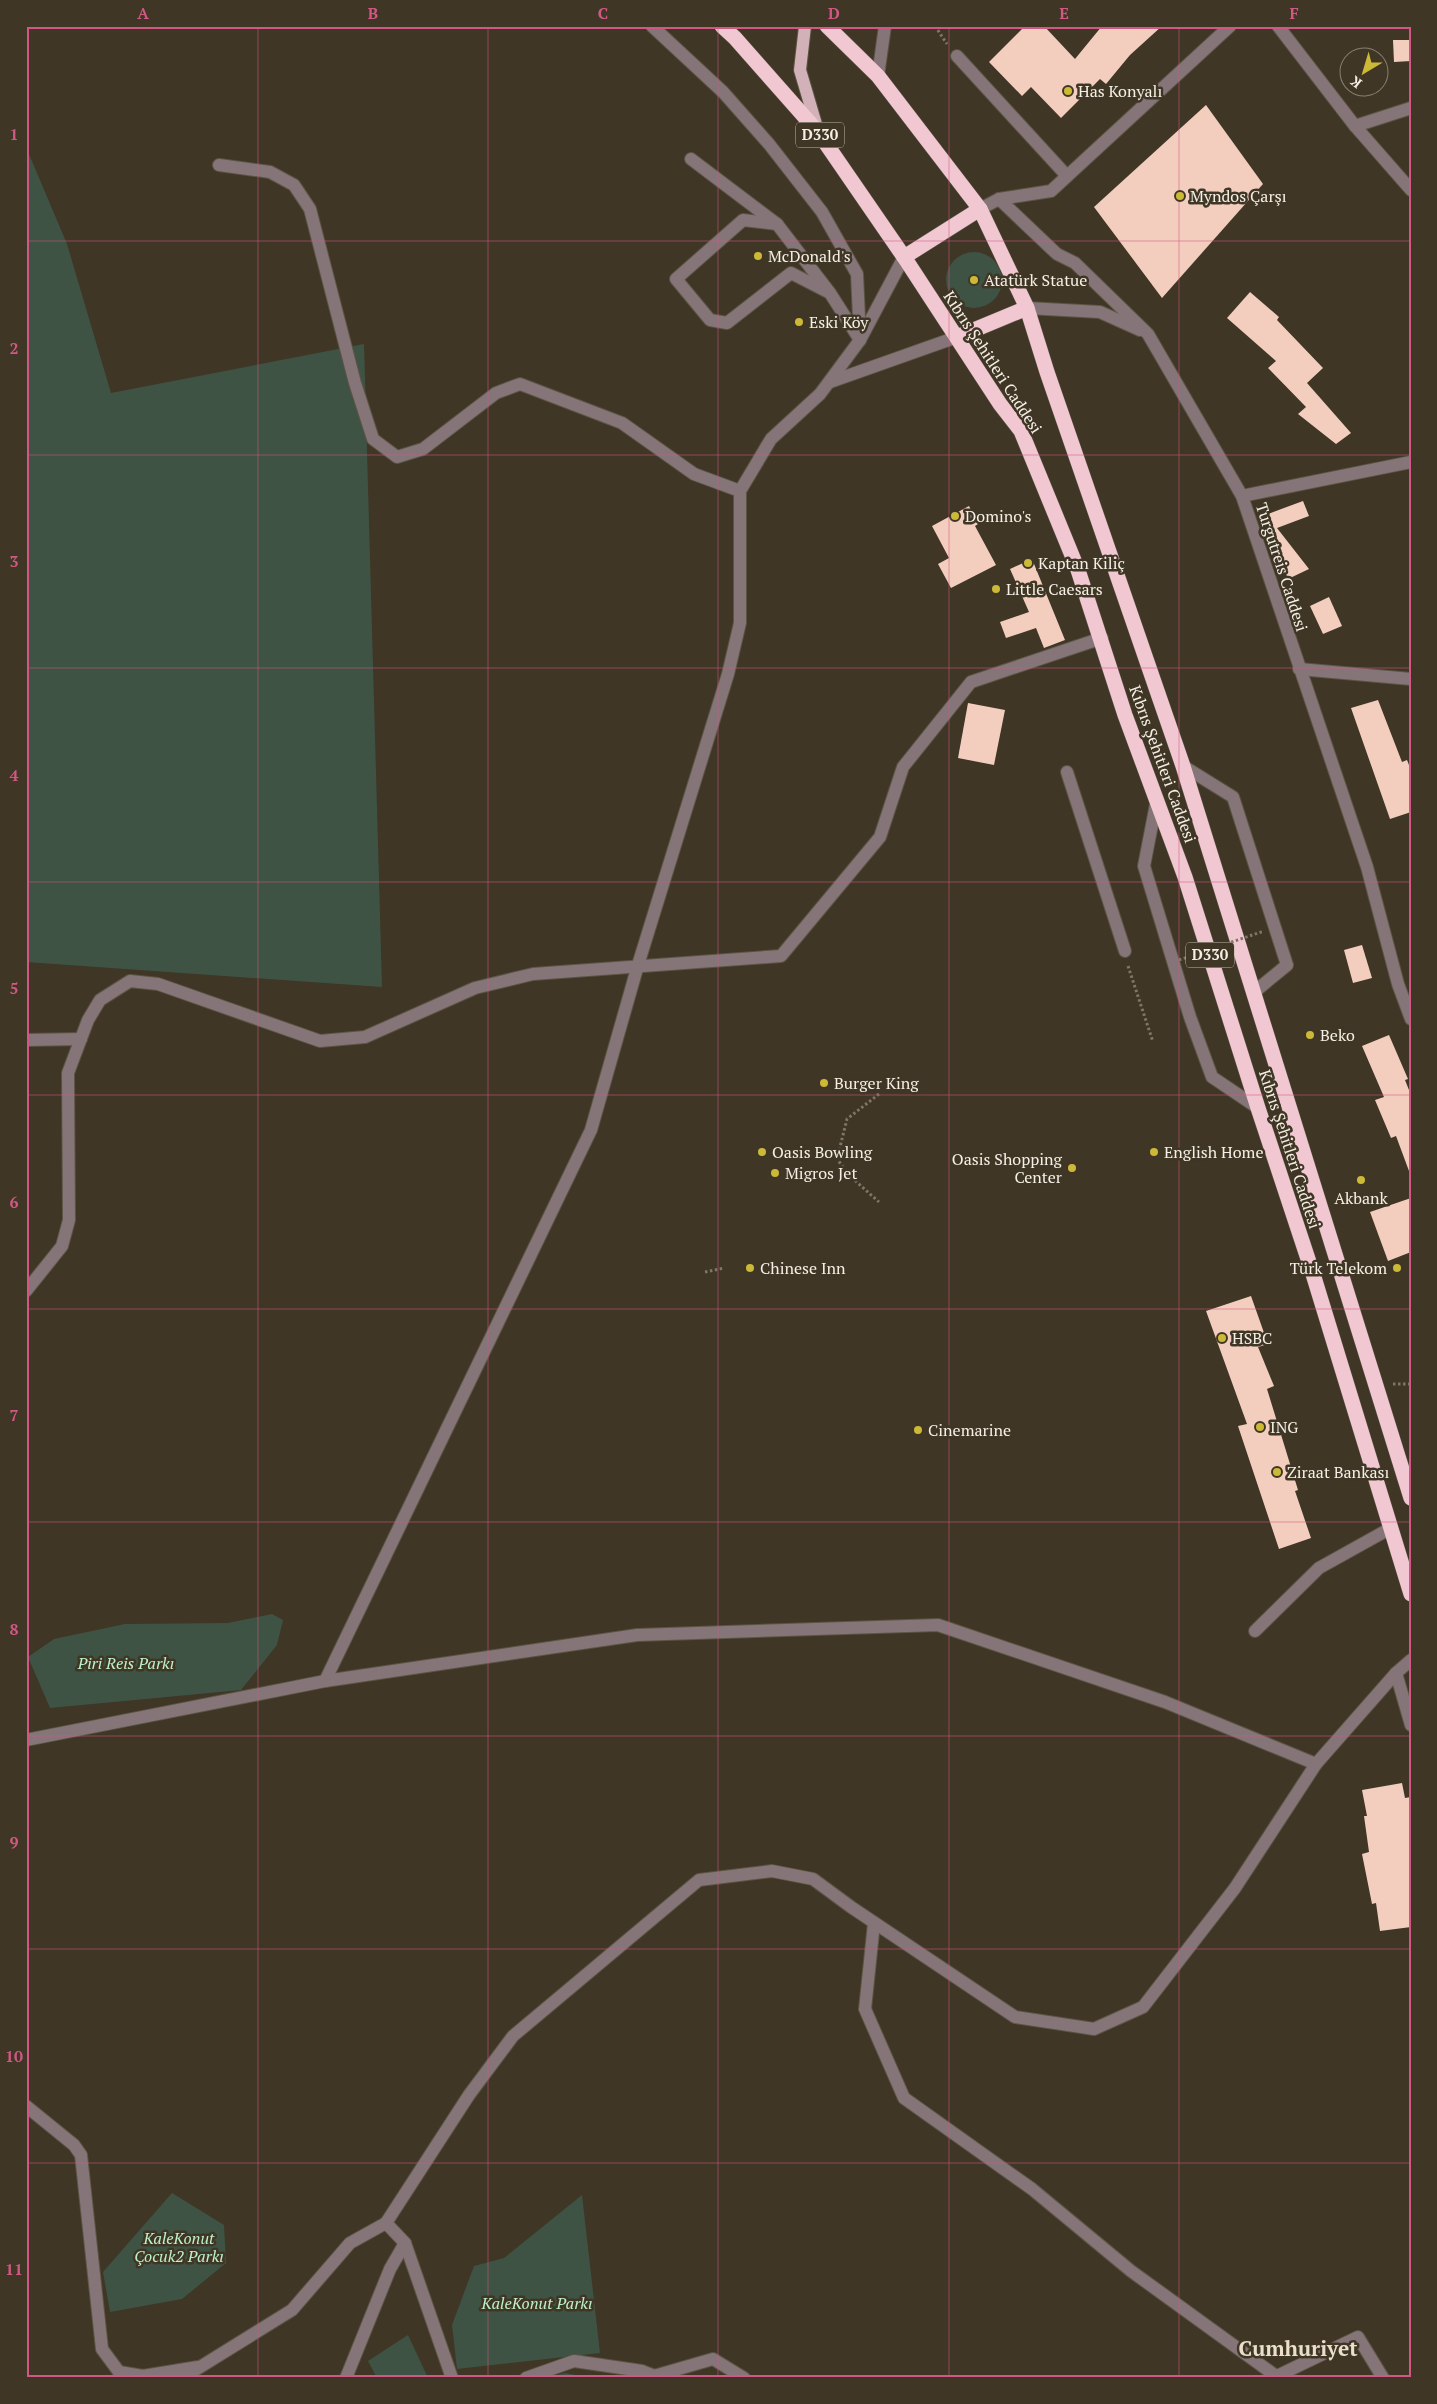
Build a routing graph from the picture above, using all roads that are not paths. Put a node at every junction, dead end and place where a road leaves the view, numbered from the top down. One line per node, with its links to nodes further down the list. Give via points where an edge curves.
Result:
1 (652, 26): 25 (street, via 722,92 769,144 822,212 857,274)
2 (722, 26): 12 (highway, Kıbrıs Şehitleri Caddesi / D330)
3 (805, 26): 12 (main road, via 800,70)
4 (827, 26): 9 (highway, Kıbrıs Şehitleri Caddesi / D330)
5 (885, 26): 9 (street)
6 (1230, 26): 15 (street)
7 (1278, 26): 11 (street)
8 (957, 56): 15 (street)
9 (878, 76): 18 (highway, Kıbrıs Şehitleri Caddesi / D330)
10 (1411, 108): 11 (street)
11 (1354, 126): 16 (street)
12 (818, 132): 20 (highway, Kıbrıs Şehitleri Caddesi / D330)
13 (690, 159): 19 (street)
14 (219, 165): 28 (street, via 270,172 294,185 310,209 355,384 374,440 397,457 423,449 496,393 520,384 622,423 694,474)
15 (1067, 176): 17 (street, via 1051,191)
16 (1411, 190)
17 (999, 199): 18 (street); 23 (street, Turgutreis Caddesi, via 1057,254 1076,263)
18 (980, 209): 20 (highway); 22 (highway, Kıbrıs Şehitleri Caddesi / D330)
19 (776, 224): 21 (street); 21 (street, via 743,220 676,279 710,320 727,323 791,273)
20 (904, 256): 24 (highway, Kıbrıs Şehitleri Caddesi / D330); 25 (street)
21 (830, 293): 25 (street)
22 (1027, 308): 23 (street, via 1100,312); 24 (highway); 33 (highway, Kıbrıs Şehitleri Caddesi / D330)
23 (1148, 334): 29 (street, Turgutreis Caddesi)
24 (957, 337): 26 (street); 30 (highway, Kıbrıs Şehitleri Caddesi / D330, via 1021,431)
25 (860, 340): 26 (street)
26 (830, 382): 28 (street, via 771,439)
27 (1411, 462): 29 (street)
28 (740, 491): 37 (street, via 740,623 728,674)
29 (1242, 496): 31 (street, Turgutreis Caddesi)
30 (1102, 638): 35 (highway, Kıbrıs Şehitleri Caddesi / D330, via 1125,715); 37 (street, via 971,682 903,767 880,837 781,956)
31 (1299, 669): 32 (street); 38 (street, Turgutreis Caddesi)
32 (1411, 679)
33 (1183, 766): 39 (highway, Kıbrıs Şehitleri Caddesi / D330); 39 (street, via 1233,797 1287,965)
34 (1067, 772): 36 (street)
35 (1156, 799): 43 (highway, Kıbrıs Şehitleri Caddesi / D330, via 1185,877); 43 (street, via 1144,866 1190,1017 1212,1076)
36 (1126, 956)
37 (638, 965): 41 (street, via 533,974 475,988 364,1037 320,1041 158,984 130,980 100,1000); 51 (street, via 591,1130)
38 (1406, 992): 40 (street, Turgutreis Caddesi)
39 (1253, 993): 45 (highway, Kıbrıs Şehitleri Caddesi / D330)
40 (1411, 1019)
41 (81, 1039): 42 (street); 44 (street, via 68,1073 69,1220 62,1246)
42 (26, 1040)
43 (1258, 1108): 46 (highway, Kıbrıs Şehitleri Caddesi / D330)
44 (26, 1291)
45 (1411, 1498)
46 (1391, 1528): 47 (highway, Kıbrıs Şehitleri Caddesi / D330); 48 (street, via 1319,1568)
47 (1411, 1594)
48 (1255, 1630)
49 (1411, 1660): 50 (street)
50 (1396, 1673): 52 (street); 54 (street)
51 (325, 1681): 53 (street); 54 (street, via 637,1634 938,1625 1165,1702)
52 (1411, 1726)
53 (26, 1740)
54 (1316, 1764): 55 (street, via 1235,1888 1143,2007 1094,2029 1015,2017)
55 (874, 1923): 57 (street, via 813,1879 772,1871 699,1880 513,2036 469,2095); 61 (street, via 865,2009 904,2098 1032,2188 1131,2271)
56 (26, 2106): 59 (street, via 74,2145 81,2156 102,2349 119,2372 143,2376)
57 (386, 2223): 58 (street); 59 (street, via 350,2243 292,2310)
58 (405, 2243): 63 (street, via 390,2269); 64 (street)
59 (198, 2367): 62 (street)
60 (657, 2377): 65 (street, via 642,2371 574,2361); 66 (street, via 713,2359)
61 (1274, 2377): 67 (street, via 1358,2337)
62 (183, 2378)
63 (346, 2378)
64 (452, 2378)
65 (526, 2378)
66 (744, 2378)
67 (1383, 2378)

